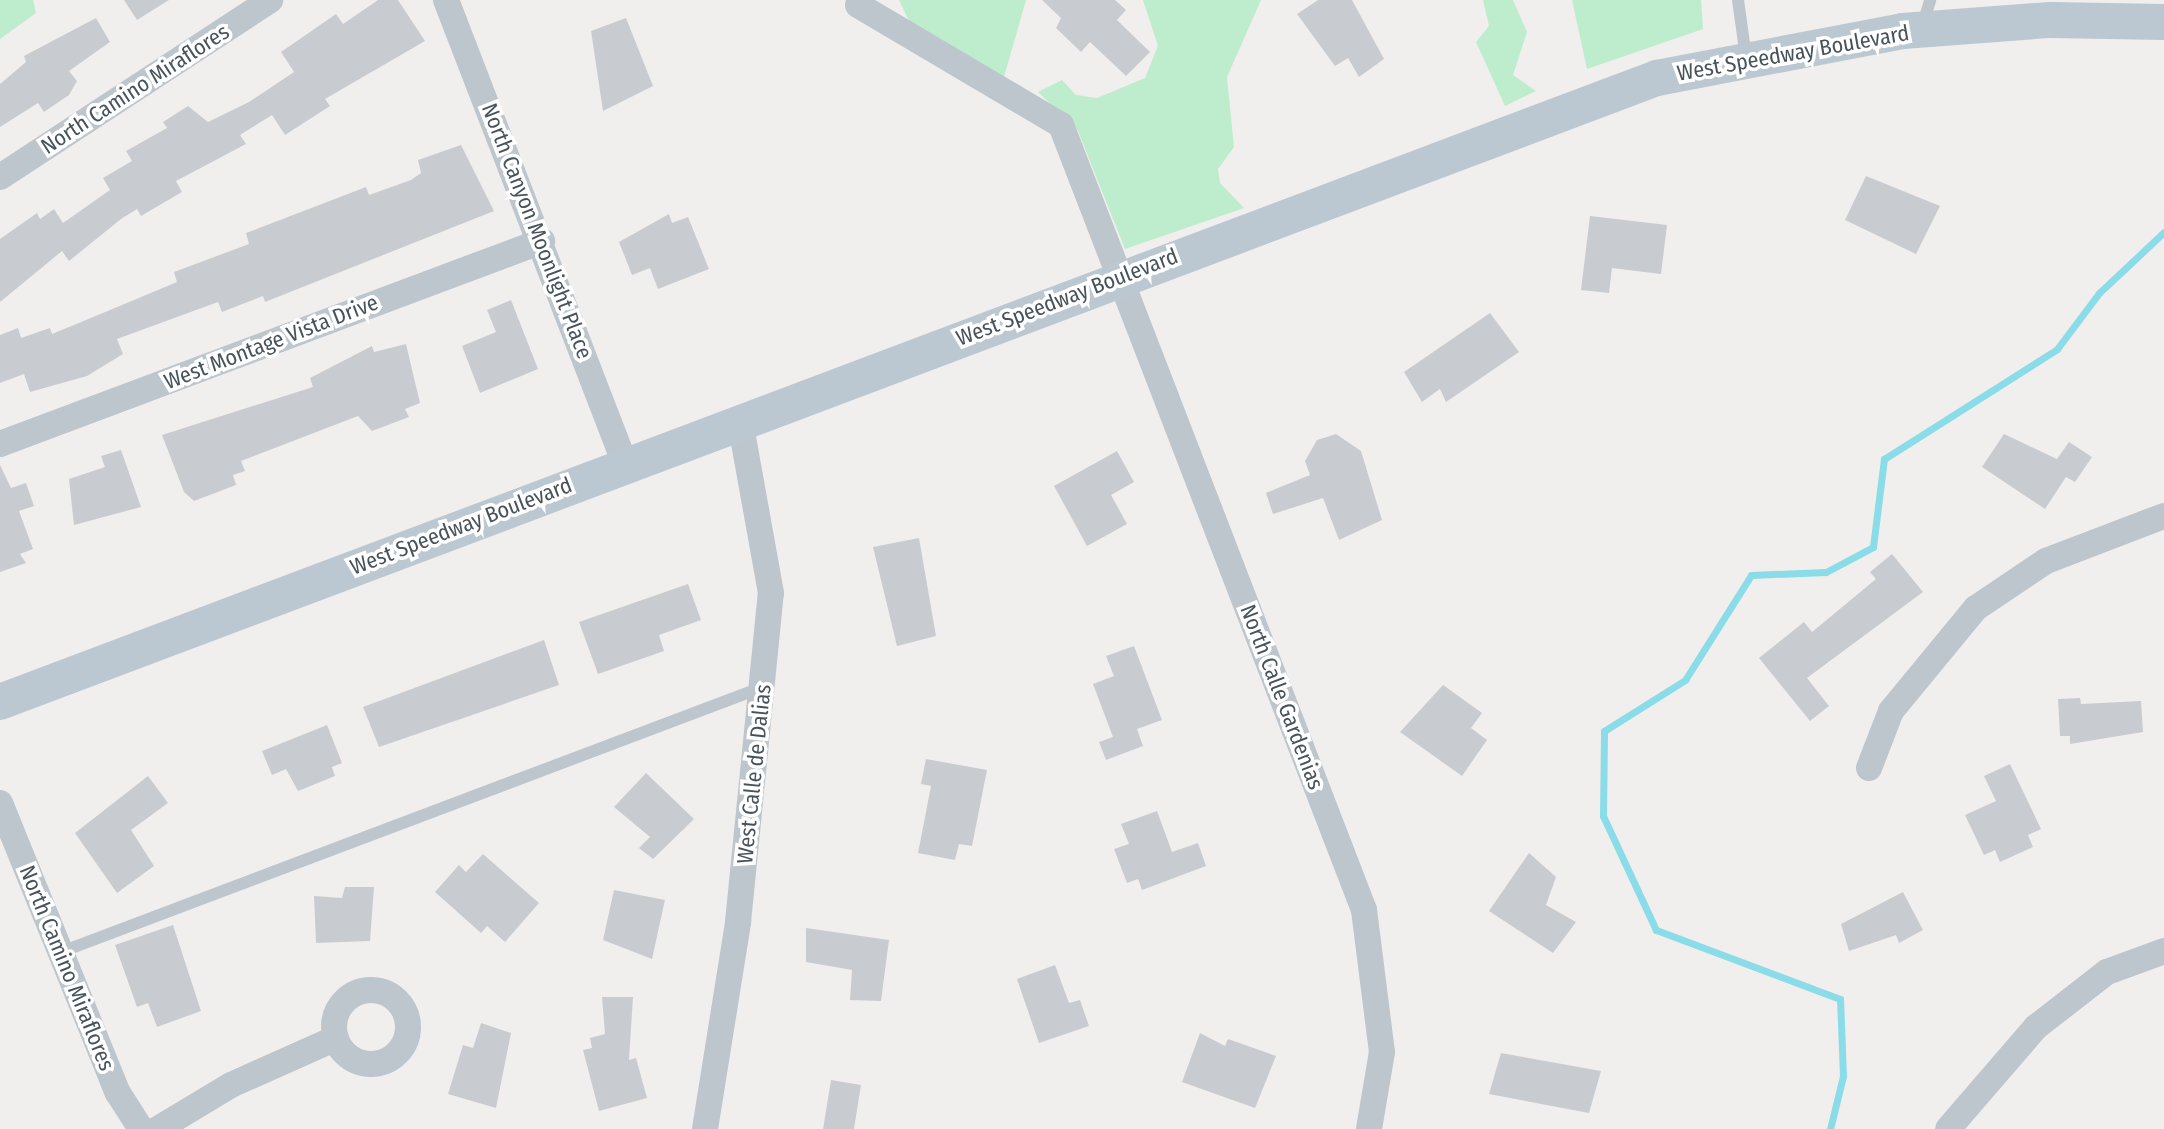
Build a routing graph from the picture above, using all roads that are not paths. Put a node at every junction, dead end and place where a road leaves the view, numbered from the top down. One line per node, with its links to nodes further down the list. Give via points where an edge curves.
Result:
1 (270, 0): 8 (street, North Camino Miraflores)
2 (446, 0): 9 (street, North Canyon Moonlight Place)
3 (1738, 0): 7 (lane)
4 (858, 5): 10 (street, North Calle Gardenias, via 1061,125)
5 (1925, 15): 6 (main road, West Speedway Boulevard); 7 (main road, West Speedway Boulevard)
6 (2164, 22)
7 (1746, 58): 10 (main road, West Speedway Boulevard, via 1657,78)
8 (0, 177)
9 (542, 241): 12 (street, West Montage Vista Drive); 13 (street, North Canyon Moonlight Place)
10 (1120, 277): 11 (main road, West Speedway Boulevard); 25 (street, North Calle Gardenias, via 1364,910 1382,1052)
11 (740, 420): 13 (main road, West Speedway Boulevard); 15 (street, West Calle de Dalias, via 771,593)
12 (0, 444)
13 (625, 463): 16 (main road, West Speedway Boulevard)
14 (2164, 516): 17 (street, via 2046,561 1976,608 1891,711)
15 (763, 687): 20 (lane); 24 (street, West Calle de Dalias, via 738,922)
16 (0, 702)
17 (1869, 768)
18 (0, 803): 20 (street, North Camino Miraflores)
19 (2164, 951): 26 (street, via 2107,972 2036,1027)
20 (61, 952): 22 (street, North Camino Miraflores, via 118,1093)
21 (336, 1038): 23 (street, via 231,1085)
22 (141, 1129)
23 (158, 1129)
24 (705, 1129)
25 (1369, 1129)
26 (1948, 1129)

